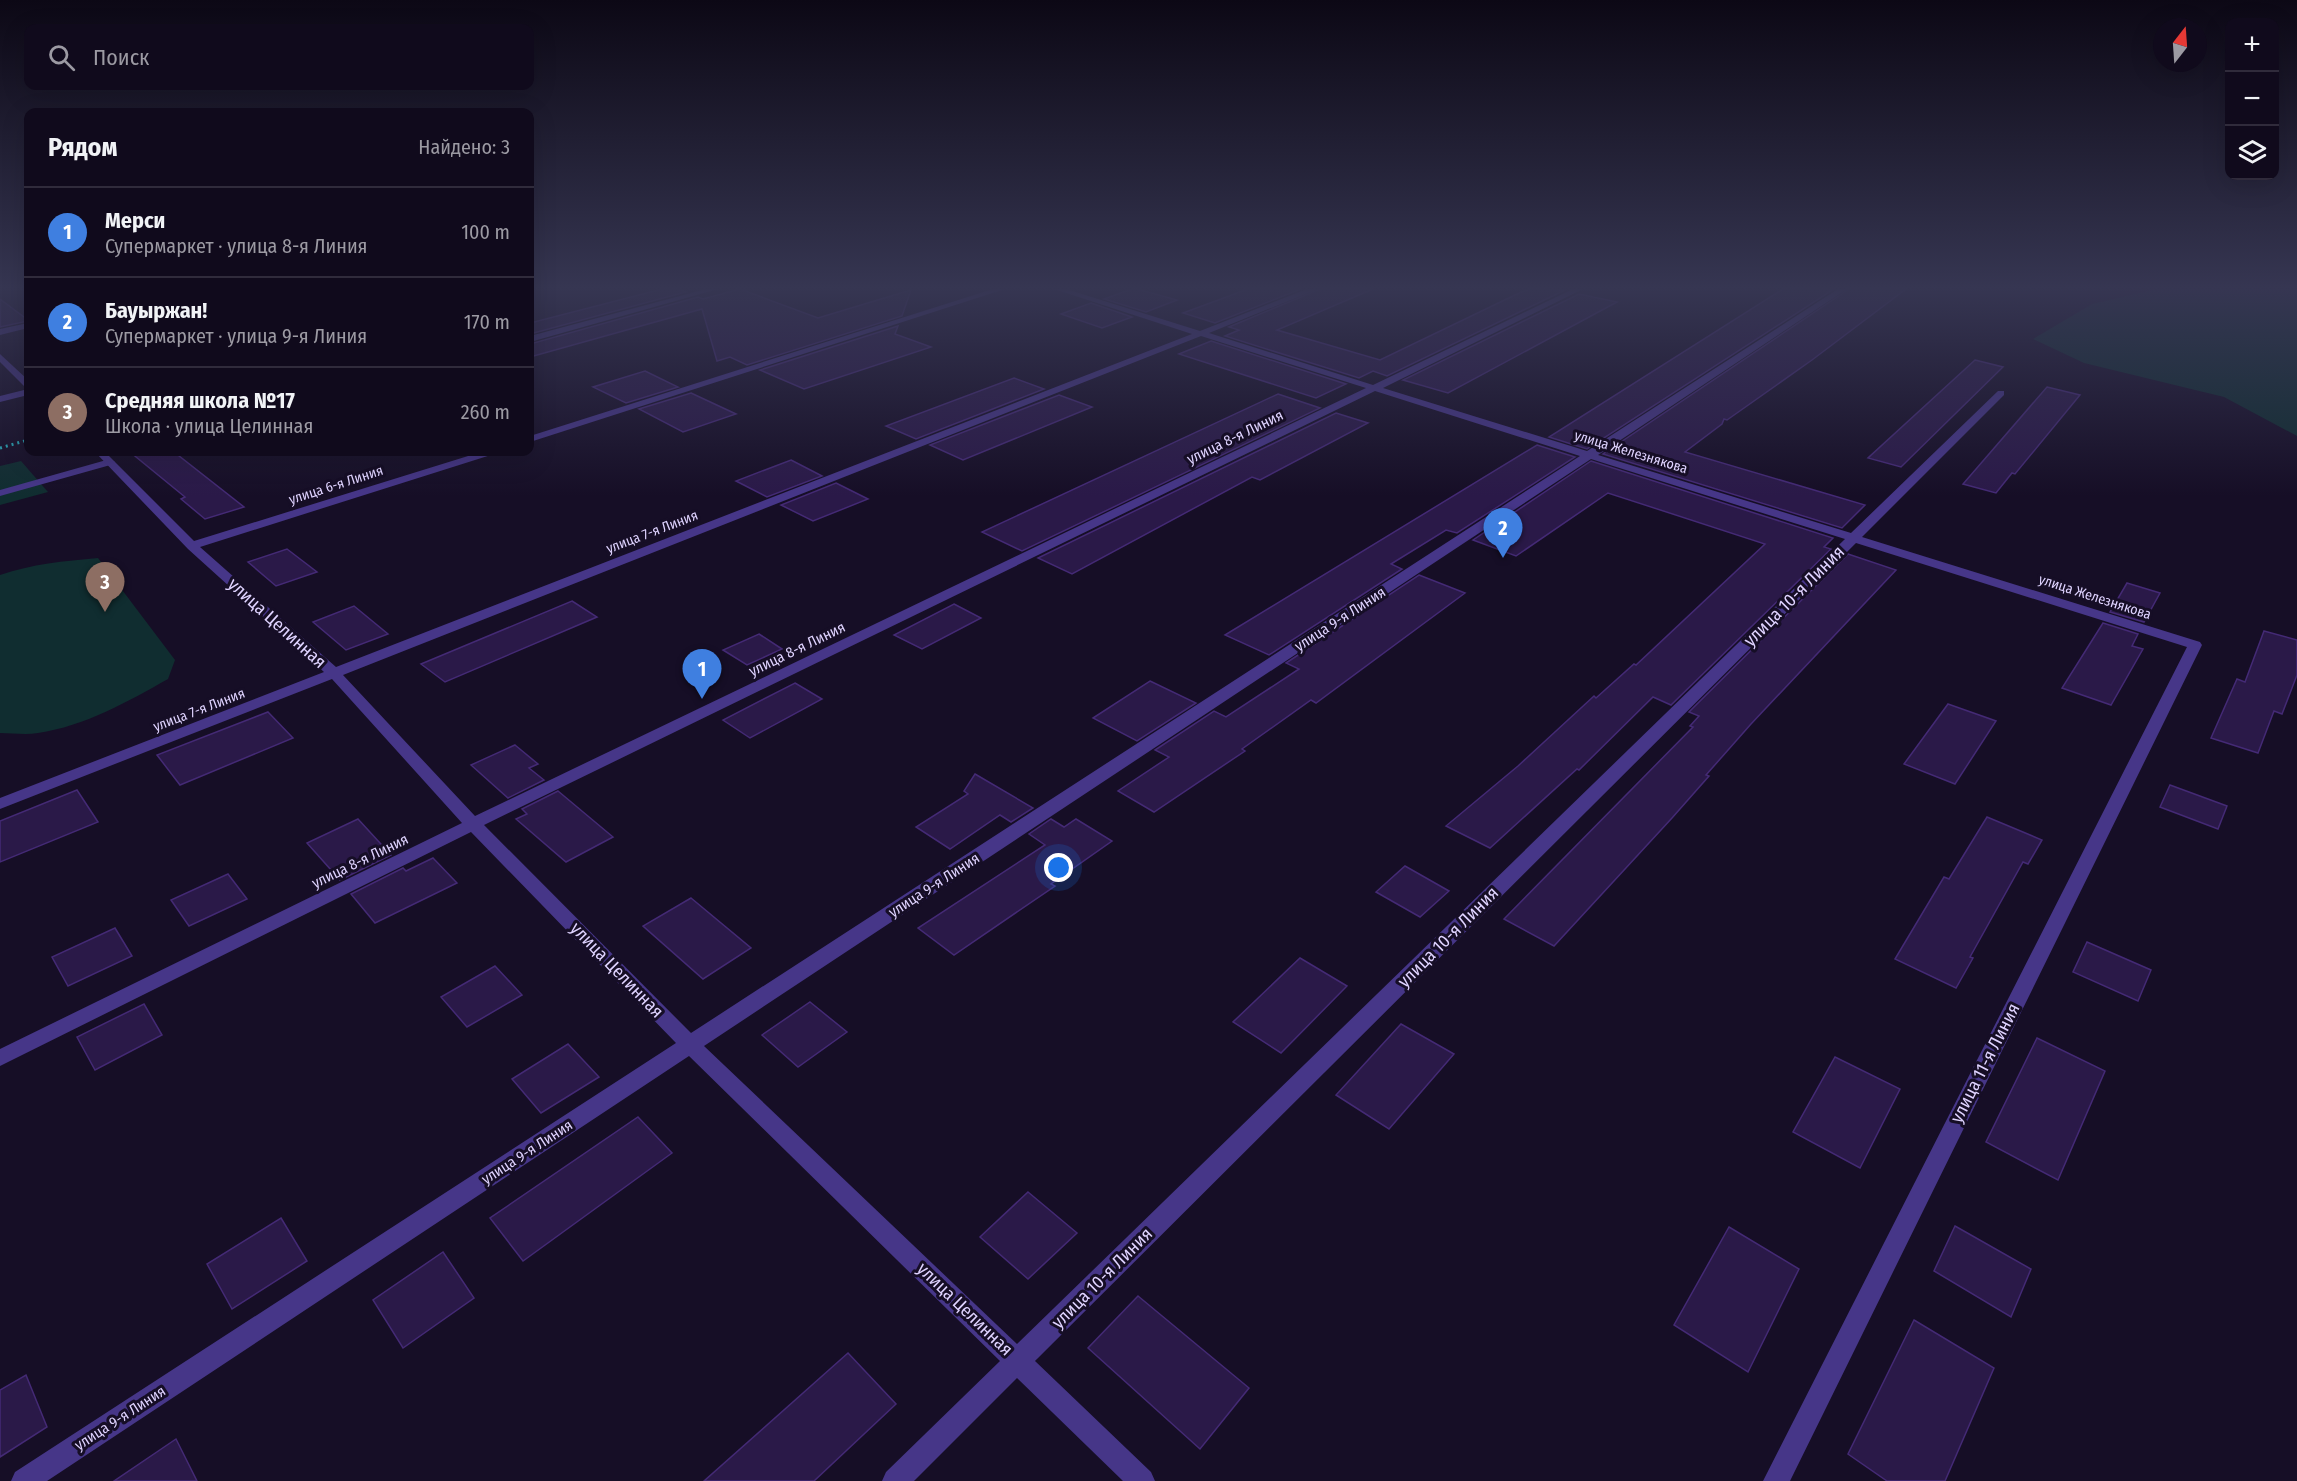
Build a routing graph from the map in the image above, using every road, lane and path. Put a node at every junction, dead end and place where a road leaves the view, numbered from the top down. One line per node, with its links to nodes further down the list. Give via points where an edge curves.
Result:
1 (1, 358): 7 (street)
2 (784, 358): 12 (street)
3 (1136, 358): 23 (street, улица 7-я Линия)
4 (1279, 358): 8 (street, улица Железнякова)
5 (1436, 358): 8 (street, улица 8-я Линия)
6 (1739, 358): 18 (street, улица 9-я Линия)
7 (24, 382)
8 (1374, 388): 18 (street, улица Железнякова); 25 (street, улица 8-я Линия)
9 (24, 393): 11 (street)
10 (2001, 393): 20 (street, улица 10-я Линия)
11 (0, 399)
12 (534, 438)
13 (24, 441): 14 (path)
14 (0, 448)
15 (105, 456): 19 (street)
16 (109, 456): 21 (street, улица Целинная)
17 (477, 456): 21 (street, улица 6-я Линия)
18 (1591, 456): 20 (street, улица Железнякова); 26 (street, улица 9-я Линия)
19 (0, 493)
20 (1855, 537): 22 (street, улица Железнякова); 28 (street, улица 10-я Линия)
21 (192, 546): 23 (street, улица Целинная)
22 (2195, 645): 32 (street, улица 11-я Линия)
23 (334, 673): 24 (street, улица 7-я Линия); 25 (street, улица Целинная)
24 (0, 804)
25 (474, 824): 26 (street, улица Целинная); 27 (street, улица 8-я Линия)
26 (690, 1045): 28 (street, улица Целинная); 29 (street, улица 9-я Линия)
27 (0, 1058)
28 (1018, 1360): 30 (street, улица 10-я Линия); 31 (street, улица Целинная)
29 (24, 1481)
30 (895, 1481)
31 (1142, 1481)
32 (1776, 1481)

